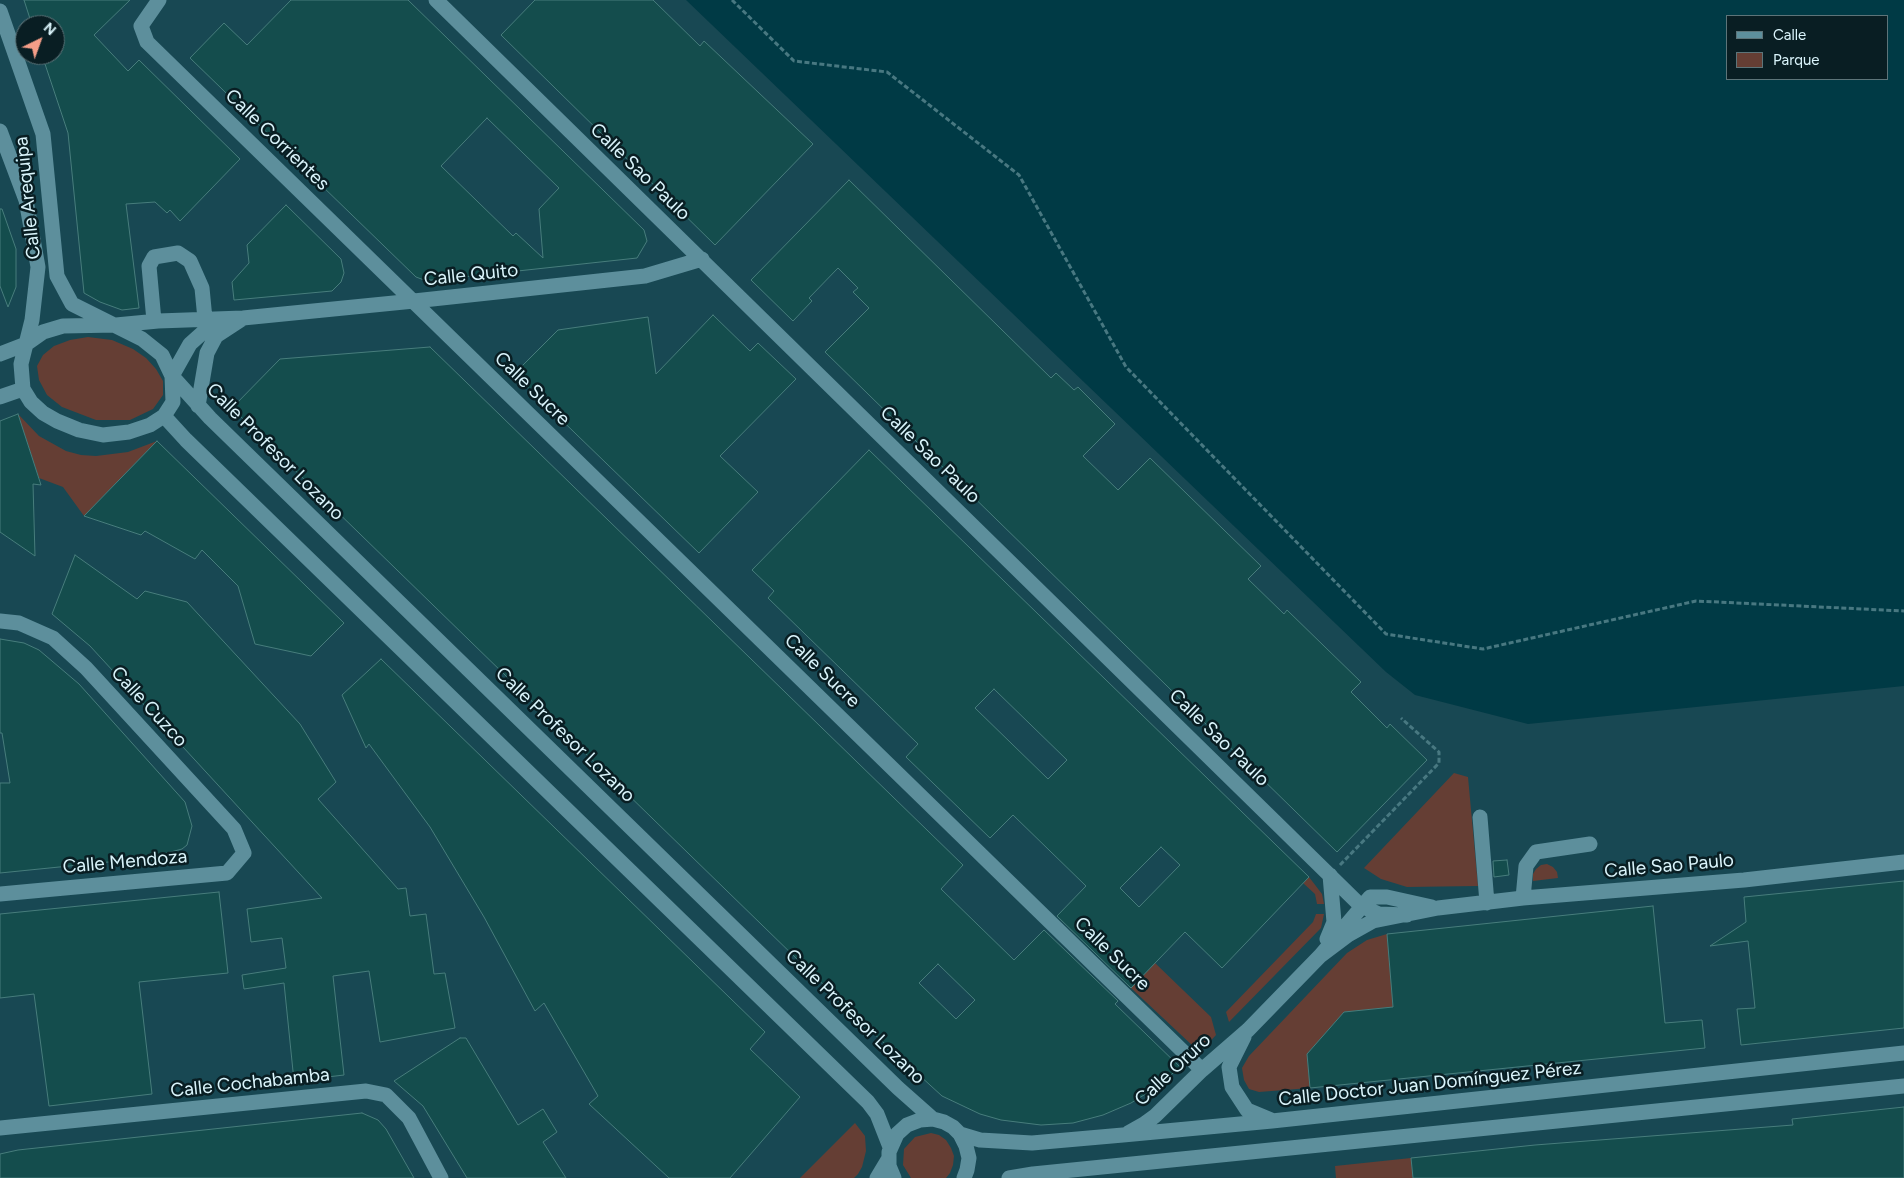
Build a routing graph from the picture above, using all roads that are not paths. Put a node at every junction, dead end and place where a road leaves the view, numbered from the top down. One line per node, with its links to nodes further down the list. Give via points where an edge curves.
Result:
1 (158, 0): 6 (street, Calle Corrientes, via 141,26 148,42)
2 (436, 0): 5 (street, Calle Sao Paulo)
3 (0, 11): 10 (street, Calle Arequipa, via 43,134 56,276 72,304)
4 (0, 132): 11 (street, Calle Arequipa, via 26,200 38,267)
5 (702, 260): 6 (street, Calle Quito, via 645,276); 23 (street, Calle Sao Paulo)
6 (414, 302): 7 (street, Calle Quito); 33 (street, Calle Sucre)
7 (243, 318): 8 (street, Calle Quito); 13 (street, Calle Quito, via 209,328 190,344); 16 (street, Calle Quito, via 216,336 207,353)
8 (206, 319): 9 (street, Calle Quito); 9 (street, via 202,288 190,261 178,253 154,257 149,266)
9 (154, 321): 10 (street, Calle Quito)
10 (116, 325): 11 (street, via 62,326 43,332); 13 (street, via 142,338 162,355)
11 (26, 344): 12 (street); 14 (street, via 20,364)
12 (0, 354)
13 (172, 376): 16 (street, Calle Profesor Lozano); 17 (street, via 173,402)
14 (23, 389): 15 (street); 17 (street, via 43,413 79,430 103,435 129,432)
15 (0, 397)
16 (198, 406): 35 (street, Calle Profesor Lozano)
17 (164, 416): 43 (street, via 868,1102 880,1120)
18 (0, 621): 21 (street, Calle Cuzco, via 19,623 53,638 86,668 234,829)
19 (1480, 817): 26 (street)
20 (1590, 844): 25 (street, via 1536,852 1526,866)
21 (244, 853): 24 (street, Calle Mendoza, via 227,873)
22 (1904, 862): 25 (street, Calle Sao Paulo, via 1744,880)
23 (1330, 875): 27 (street, Calle Sao Paulo); 30 (street, Calle Oruro, via 1334,922)
24 (0, 894)
25 (1523, 898): 26 (street, Calle Sao Paulo)
26 (1487, 902): 28 (street, Calle Sao Paulo)
27 (1361, 906): 28 (street, Calle Oruro, via 1370,897 1387,897); 29 (street, Calle Sao Paulo, via 1379,914); 30 (street, Calle Oruro)
28 (1438, 908): 29 (street, Calle Oruro)
29 (1407, 914): 30 (street, Calle Oruro, via 1373,921)
30 (1320, 956): 31 (street, Calle Oruro)
31 (1248, 1030): 33 (street, Calle Oruro); 36 (street, Calle Oruro, via 1230,1067 1232,1087 1247,1110)
32 (1904, 1053): 36 (street, Calle Doctor Juan Domínguez Pérez)
33 (1202, 1070): 41 (street, Calle Oruro, via 1156,1116)
34 (1904, 1086): 48 (street)
35 (933, 1119): 40 (street, Calle Profesor Lozano, via 953,1127); 43 (street, via 907,1125 897,1134)
36 (1272, 1121): 41 (street, Calle Doctor Juan Domínguez Pérez)
37 (17, 1127): 38 (street, Calle Cochabamba); 39 (street, Calle Cochabamba); 42 (street, Calle Cochabamba); 44 (street, Calle Cochabamba, via 366,1092 386,1095 409,1118)
38 (0, 1128)
39 (0, 1132)
40 (960, 1134): 41 (street, Calle Doctor Juan Domínguez Pérez, via 980,1140 1032,1143); 47 (street, via 969,1158)
41 (1123, 1135)
42 (0, 1137)
43 (889, 1152): 45 (street); 46 (street, via 889,1166)
44 (441, 1178)
45 (877, 1178)
46 (894, 1178)
47 (964, 1178)
48 (1009, 1178)

